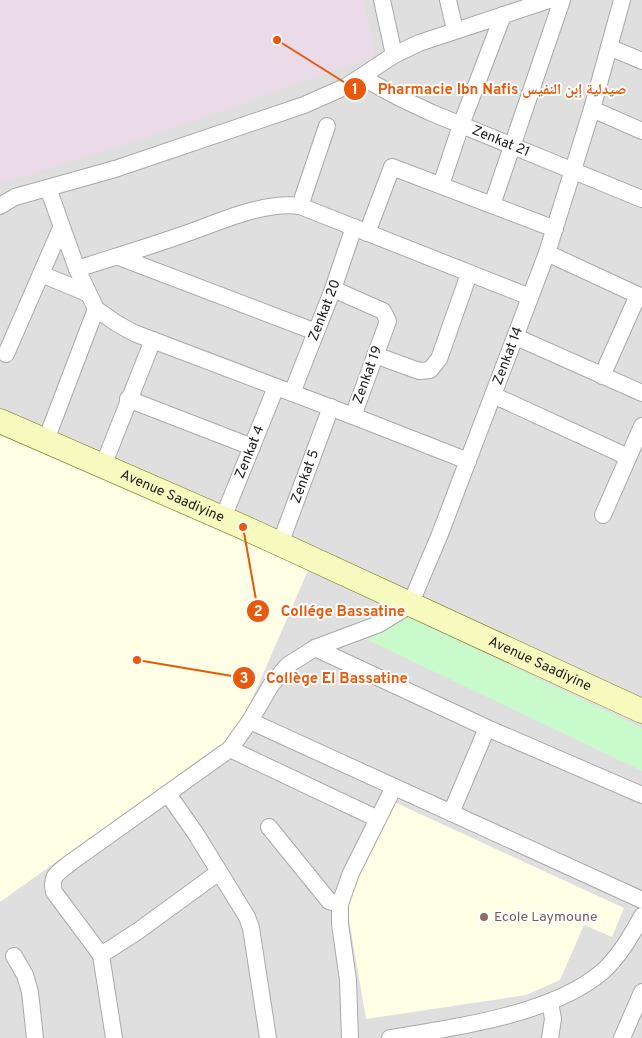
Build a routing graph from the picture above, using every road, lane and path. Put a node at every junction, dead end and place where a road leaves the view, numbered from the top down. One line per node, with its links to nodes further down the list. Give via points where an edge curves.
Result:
1 (382, 0): 9 (street)
2 (448, 0): 7 (street)
3 (549, 0): 6 (street)
4 (562, 0): 16 (street)
5 (622, 0): 8 (street, Zenkat 14)
6 (508, 9): 7 (street); 13 (street)
7 (455, 30): 9 (street)
8 (609, 47): 10 (street); 12 (street, Zenkat 14)
9 (394, 55): 11 (street)
10 (642, 61)
11 (362, 78): 13 (street, Zenkat 21); 19 (street, via 321,98 240,128)
12 (592, 109): 15 (street); 17 (street, Zenkat 14)
13 (461, 125): 16 (street, Zenkat 21); 18 (street)
14 (327, 126): 23 (street)
15 (642, 131)
16 (514, 146): 17 (street, Zenkat 21); 21 (street)
17 (574, 170): 20 (street, Zenkat 21); 25 (street, Zenkat 14)
18 (441, 185): 21 (street); 26 (street, Zenkat 20, via 392,167)
19 (48, 188): 22 (street, via 16,197); 24 (street)
20 (642, 199)
21 (492, 205): 25 (street)
22 (0, 206)
23 (300, 206): 26 (street); 28 (street, via 286,204 250,212)
24 (61, 228): 29 (street); 30 (street)
25 (555, 229): 27 (street, Zenkat 14)
26 (361, 230): 31 (street); 32 (street, Zenkat 20)
27 (548, 253): 34 (street); 35 (street, Zenkat 14)
28 (119, 257): 29 (street); 37 (street)
29 (77, 269): 33 (street)
30 (41, 274): 33 (street); 40 (street)
31 (469, 274): 35 (street); 41 (street, via 439,359 430,370 418,371)
32 (333, 289): 37 (street, Zenkat 20); 41 (street, Zenkat 19, via 387,316 384,335)
33 (87, 293): 36 (street)
34 (640, 296): 42 (street)
35 (530, 298): 38 (street, Zenkat 14)
36 (96, 309): 39 (street, via 116,323); 52 (street)
37 (316, 332): 44 (street, Zenkat 20)
38 (516, 338): 42 (street); 46 (street, Zenkat 14)
39 (153, 340): 43 (street); 47 (street)
40 (6, 354)
41 (375, 355): 49 (street, Zenkat 19)
42 (602, 376): 45 (street)
43 (276, 387): 44 (street); 53 (street, Zenkat 4)
44 (292, 393): 48 (street)
45 (642, 393)
46 (493, 395): 54 (street); 55 (street, Zenkat 14)
47 (128, 400): 53 (street); 56 (street)
48 (331, 408): 49 (street); 59 (street, Zenkat 5)
49 (354, 416): 55 (street)
50 (0, 421): 52 (main road, Avenue Saadiyine)
51 (642, 426): 54 (street)
52 (46, 440): 56 (main road, Avenue Saadiyine)
53 (252, 447): 58 (street, Zenkat 4)
54 (628, 457): 57 (street)
55 (468, 461): 60 (street, Zenkat 14)
56 (103, 466): 58 (main road, Avenue Saadiyine)
57 (602, 515)
58 (223, 518): 59 (main road, Avenue Saadiyine)
59 (280, 544): 60 (main road, Avenue Saadiyine)
60 (410, 605): 61 (street, via 379,624); 62 (main road, Avenue Saadiyine)
61 (316, 648): 63 (street, via 281,672); 64 (street)
62 (642, 711)
63 (250, 721): 65 (street); 66 (street)
64 (487, 728): 68 (street); 69 (street)
65 (230, 749): 67 (street); 70 (street)
66 (394, 787): 69 (street); 70 (street)
67 (168, 794): 72 (street); 76 (street, via 70,863 52,880 54,892)
68 (642, 795)
69 (451, 813): 73 (street)
70 (378, 819): 74 (street)
71 (269, 827): 74 (street, via 329,902)
72 (219, 872): 76 (street); 83 (street, via 251,928)
73 (642, 900)
74 (340, 904): 84 (street)
75 (642, 916): 79 (street, via 603,971 582,987)
76 (101, 955): 82 (street)
77 (14, 956): 81 (street, via 30,992)
78 (642, 992): 87 (street)
79 (550, 1002): 80 (street); 86 (street, via 553,1019)
80 (438, 1034): 85 (street)
81 (35, 1038)
82 (114, 1038)
83 (268, 1038)
84 (350, 1038)
85 (390, 1038)
86 (550, 1038)
87 (622, 1038)

